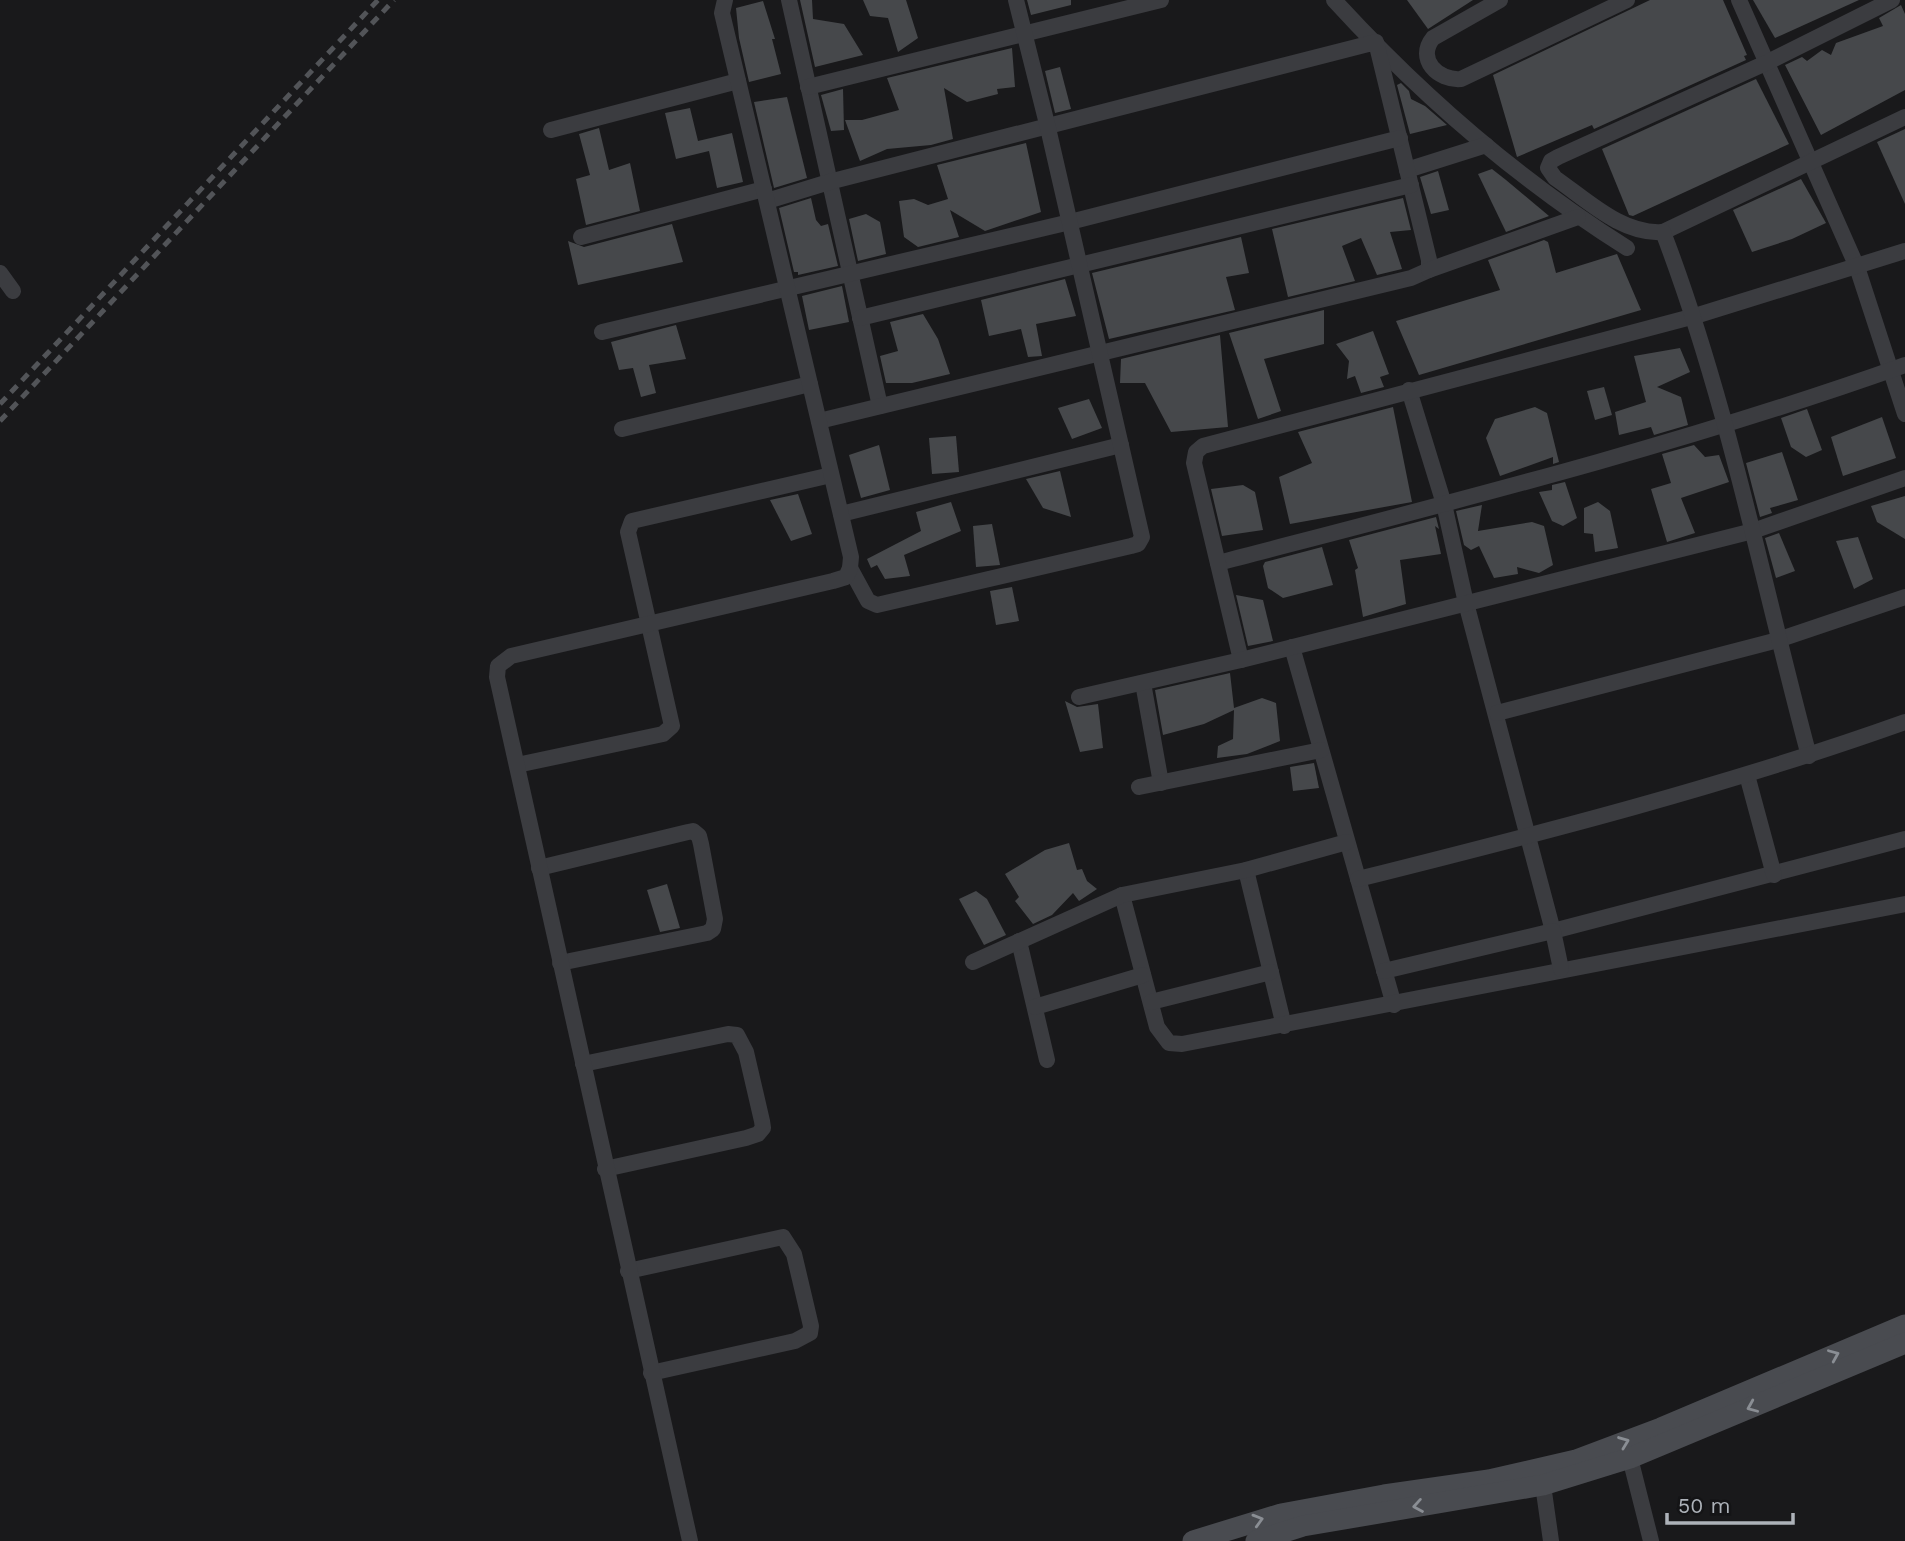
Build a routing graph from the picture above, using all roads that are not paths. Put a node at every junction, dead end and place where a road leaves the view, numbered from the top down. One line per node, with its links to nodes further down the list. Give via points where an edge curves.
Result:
1 (725, 0): 13 (street, via 722,13)
2 (789, 0): 14 (street)
3 (1016, 0): 10 (street)
4 (1161, 0): 10 (street)
5 (1334, 0): 11 (street)
6 (1500, 0): 7 (street, via 1433,38 1426,54 1437,74 1461,79)
7 (1627, 0)
8 (1739, 0): 12 (street)
9 (1892, 0): 12 (street)
10 (1024, 33): 14 (street); 16 (street)
11 (1376, 42): 16 (street); 18 (street); 19 (street)
12 (1768, 62): 20 (street); 26 (street, via 1550,161 1548,168 1555,178 1618,222 1633,230)
13 (738, 81): 17 (street); 23 (street)
14 (808, 87): 22 (street)
15 (1905, 117): 20 (street)
16 (1048, 128): 22 (street); 25 (street)
17 (551, 130)
18 (1400, 138): 21 (street); 25 (street)
19 (1486, 145): 21 (street); 24 (street)
20 (1812, 160): 26 (street); 31 (street)
21 (1409, 177): 30 (street); 32 (street)
22 (829, 182): 23 (street); 34 (street)
23 (765, 195): 27 (street); 35 (street)
24 (1578, 217): 28 (street); 32 (street)
25 (1070, 222): 30 (street); 34 (street)
26 (1663, 232): 37 (street)
27 (581, 237)
28 (1627, 248)
29 (1905, 251): 31 (street)
30 (1080, 267): 38 (street); 40 (street)
31 (1857, 267): 37 (street); 41 (street)
32 (1429, 270): 40 (street)
33 (0, 274): 36 (street)
34 (850, 274): 35 (street); 38 (street)
35 (788, 290): 39 (street); 42 (street)
36 (13, 291)
37 (1695, 316): 43 (street); 47 (street)
38 (860, 318): 44 (street)
39 (602, 332)
40 (1101, 354): 44 (street); 49 (street)
41 (1898, 367): 45 (street); 47 (street)
42 (810, 384): 46 (street); 48 (street)
43 (1409, 390): 52 (street); 55 (street, via 1211,443 1196,452 1194,463)
44 (880, 406): 46 (street)
45 (1905, 414)
46 (819, 421): 50 (street)
47 (1723, 424): 52 (street); 54 (street)
48 (622, 429)
49 (1121, 444): 53 (street); 56 (street, via 1142,528 1138,544 877,605 868,601)
50 (831, 475): 53 (street); 59 (street, via 632,521 628,532)
51 (1905, 478): 54 (street)
52 (1444, 505): 55 (street); 58 (street)
53 (841, 514): 56 (street)
54 (1753, 531): 58 (street); 60 (street)
55 (1218, 563): 62 (street)
56 (850, 568): 59 (street, via 846,577 833,581)
57 (1905, 597): 60 (street)
58 (1466, 603): 61 (street); 65 (street)
59 (650, 624): 69 (street, via 502,660 498,677); 69 (street, via 672,719 669,731)
60 (1778, 640): 65 (street); 68 (street)
61 (1292, 647): 62 (street); 67 (street)
62 (1241, 660): 63 (street)
63 (1143, 683): 64 (street); 71 (street)
64 (1080, 697)
65 (1497, 713): 73 (street)
66 (1905, 722): 68 (street)
67 (1321, 750): 71 (street); 75 (street)
68 (1809, 757): 70 (street)
69 (517, 765): 76 (street)
70 (1747, 775): 73 (street); 78 (street)
71 (1161, 783): 72 (street)
72 (1139, 787)
73 (1529, 836): 79 (street); 82 (street)
74 (1905, 839): 78 (street)
75 (1347, 842): 77 (street); 79 (street)
76 (539, 868): 85 (street); 85 (street, via 693,831 701,844 713,929)
77 (1246, 870): 80 (street); 88 (street)
78 (1774, 875): 82 (street)
79 (1357, 878): 87 (street)
80 (1122, 895): 83 (street); 89 (street)
81 (1905, 904): 86 (street)
82 (1553, 931): 86 (street); 87 (street)
83 (1019, 941): 84 (street); 92 (street)
84 (973, 962)
85 (560, 963): 95 (street)
86 (1561, 969): 91 (street)
87 (1384, 971): 91 (street)
88 (1270, 972): 90 (street); 93 (street)
89 (1143, 975): 90 (street); 92 (street)
90 (1151, 1002): 93 (street, via 1157,1027 1169,1043)
91 (1394, 1005): 93 (street)
92 (1035, 1007): 94 (street)
93 (1284, 1026)
94 (1047, 1060)
95 (583, 1064): 96 (street); 96 (street, via 737,1035 746,1052 762,1121 758,1135)
96 (606, 1169): 97 (street)
97 (628, 1271): 100 (street); 100 (street, via 783,1237 794,1254 811,1326 810,1333 795,1340)
98 (1905, 1325): 104 (street, one-way to 98, via 1281,1514 1554,1467 1661,1428)
99 (1905, 1343): 101 (street, one-way to 101)
100 (650, 1373): 103 (street)
101 (1630, 1458): 102 (street); 107 (street)
102 (1542, 1485): 105 (street, one-way to 105, via 1303,1526); 106 (street)
103 (690, 1541)
104 (1194, 1541)
105 (1256, 1541)
106 (1551, 1541)
107 (1651, 1541)

